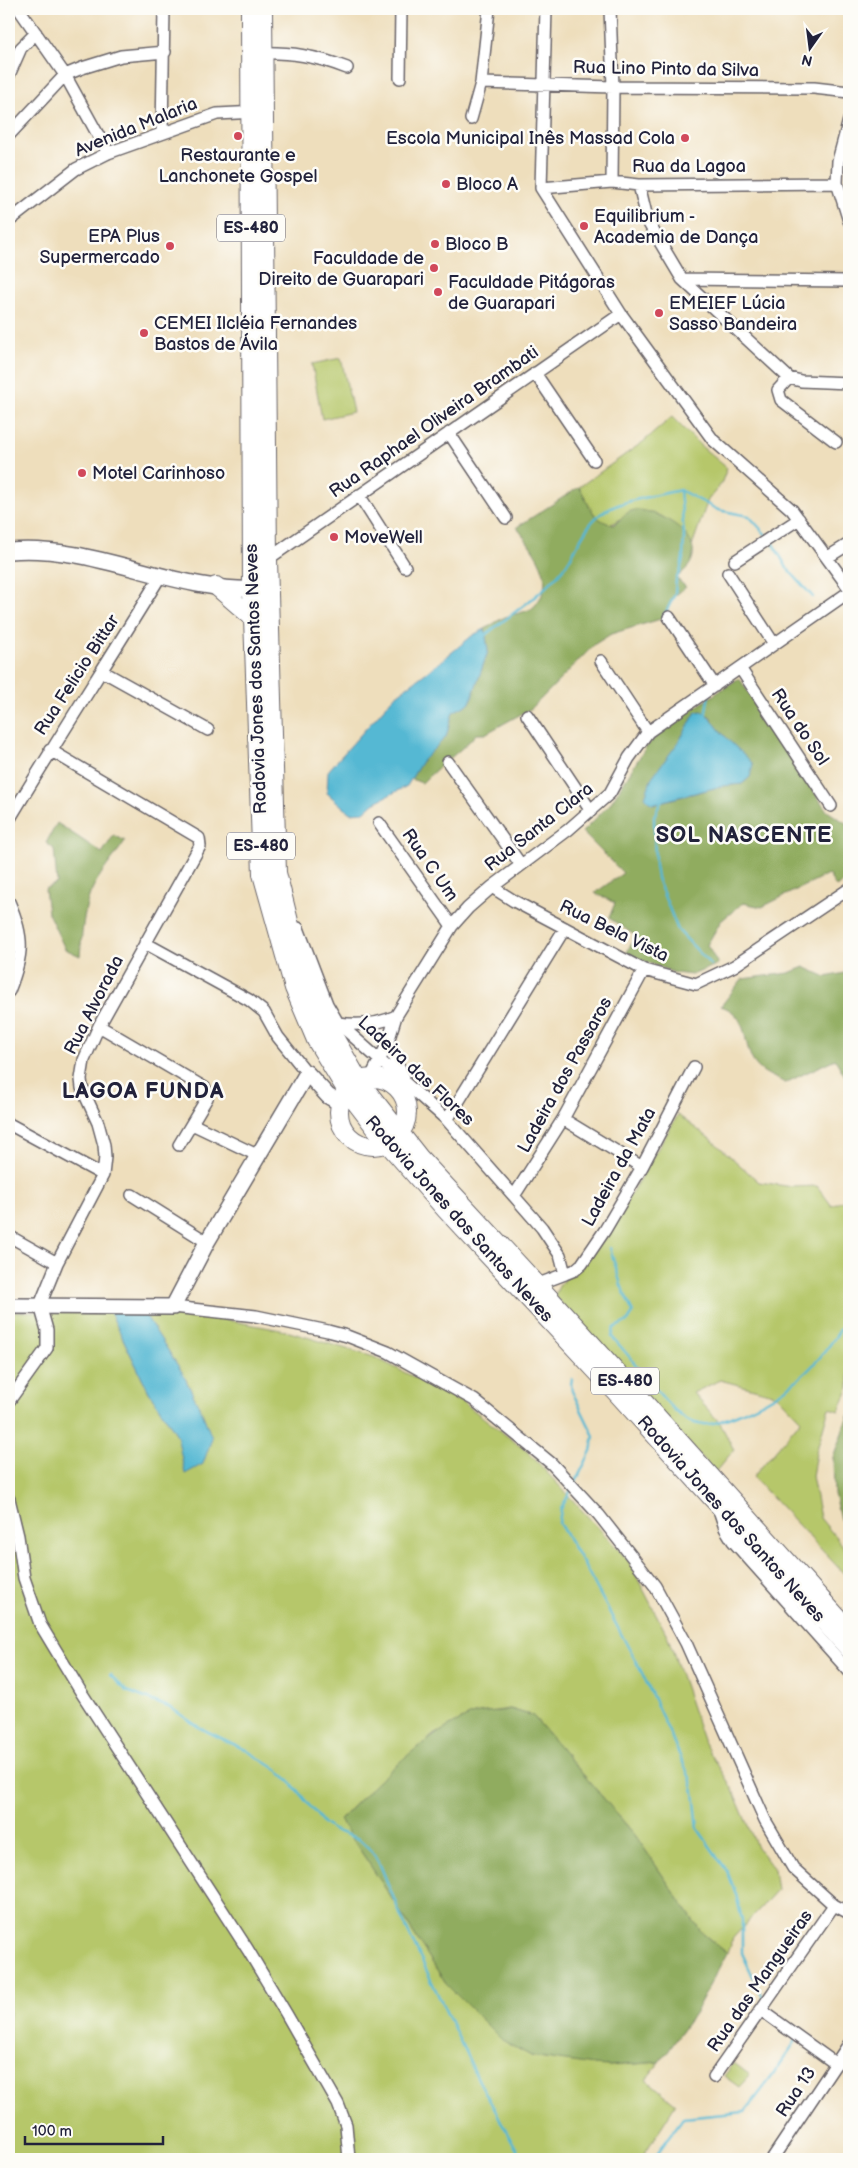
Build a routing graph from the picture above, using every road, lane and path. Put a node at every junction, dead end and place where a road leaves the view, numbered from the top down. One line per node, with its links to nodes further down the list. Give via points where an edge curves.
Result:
1 (19, 9): 9 (street)
2 (164, 9): 10 (street)
3 (250, 9): 11 (main road, Rodovia Jones dos Santos Neves / ES-480)
4 (263, 9): 11 (main road, Rodovia Jones dos Santos Neves / ES-480)
5 (400, 9): 15 (street)
6 (489, 9): 16 (street)
7 (546, 9): 17 (street)
8 (610, 9): 18 (street)
9 (36, 34): 13 (street, via 21,48); 14 (street)
10 (165, 52): 14 (street, via 121,56); 23 (street)
11 (256, 53): 12 (street, via 292,52); 20 (main road, Rodovia Jones dos Santos Neves / ES-480)
12 (347, 68)
13 (9, 75)
14 (65, 75): 24 (street); 25 (street)
15 (400, 78)
16 (481, 83): 17 (street, Rua Lino Pinto da Silva); 21 (street)
17 (544, 84): 18 (street, Rua Lino Pinto da Silva); 29 (street)
18 (613, 87): 19 (street, Rua Lino Pinto da Silva, via 814,88); 26 (street)
19 (849, 92)
20 (257, 112): 23 (street, Avenida Malaria, via 217,114); 34 (main road, Rodovia Jones dos Santos Neves / ES-480)
21 (471, 119)
22 (849, 120): 27 (street, via 838,162)
23 (162, 133): 25 (street, Avenida Malaria)
24 (9, 135)
25 (108, 154): 30 (street, Avenida Malaria, via 76,169)
26 (612, 182): 28 (street, Rua da Lagoa); 29 (street, Rua da Lagoa)
27 (837, 183): 28 (street, Rua da Lagoa); 31 (street)
28 (639, 185): 32 (street, via 648,222)
29 (541, 188): 35 (street)
30 (9, 220)
31 (849, 222)
32 (682, 279): 33 (street); 37 (street)
33 (849, 281)
34 (258, 287): 52 (main road, Rodovia Jones dos Santos Neves / ES-480); 52 (main road, Rodovia Jones dos Santos Neves / ES-480)
35 (621, 314): 36 (street, Rua Raphael Oliveira Brambati); 44 (street, via 713,440)
36 (535, 374): 39 (street, Rua Raphael Oliveira Brambati); 41 (street)
37 (789, 378): 38 (street); 40 (street, via 778,390 781,400)
38 (849, 383)
39 (449, 433): 42 (street, Rua Raphael Oliveira Brambati); 43 (street)
40 (836, 442)
41 (594, 460)
42 (360, 495): 49 (street); 52 (street, Rua Raphael Oliveira Brambati)
43 (506, 518)
44 (799, 519): 47 (street); 48 (street)
45 (849, 544): 47 (street)
46 (9, 551): 51 (street, via 91,558)
47 (828, 557): 54 (street)
48 (736, 561)
49 (405, 566)
50 (728, 573): 58 (street)
51 (161, 575): 53 (street); 61 (street, Rua Felicio Bittar)
52 (262, 578): 53 (street); 56 (main road, Rodovia Jones dos Santos Neves / ES-480); 73 (main road, Rodovia Jones dos Santos Neves / ES-480)
53 (216, 586): 56 (main road)
54 (849, 588)
55 (849, 592): 58 (street, Rua Santa Clara)
56 (254, 618): 89 (main road, Rodovia Jones dos Santos Neves / ES-480, via 262,874 294,988 316,1040)
57 (669, 618): 62 (street)
58 (774, 644): 60 (street, Rua Santa Clara)
59 (601, 661): 65 (street)
60 (740, 668): 62 (street, Rua Santa Clara); 68 (street, Rua do Sol)
61 (102, 671): 64 (street); 66 (street, Rua Felicio Bittar)
62 (715, 686): 65 (street, Rua Santa Clara)
63 (526, 715): 69 (street)
64 (208, 730)
65 (648, 732): 69 (street, Rua Santa Clara, via 610,793)
66 (50, 750): 70 (street, Rua Felicio Bittar); 79 (street, Rua Alvorada, via 200,838 200,846)
67 (448, 762): 72 (street)
68 (831, 806)
69 (591, 811): 72 (street, Rua Santa Clara)
70 (9, 820)
71 (379, 823): 77 (street, Rua C Um)
72 (521, 865): 74 (street, Rua Santa Clara)
73 (277, 873): 83 (street, Ladeira das Flores, via 327,1004); 89 (main road, Rodovia Jones dos Santos Neves / ES-480, via 305,986)
74 (492, 887): 77 (street, Rua Santa Clara); 78 (street, Rua Bela Vista)
75 (849, 889): 80 (street, Rua Bela Vista, via 734,966 696,984)
76 (9, 902): 81 (street, via 22,944 19,965)
77 (452, 926): 82 (street, Rua Santa Clara)
78 (565, 928): 80 (street, Rua Bela Vista); 92 (street)
79 (145, 943): 84 (street, Rua Alvorada); 88 (street, via 249,1000 264,1012 278,1037)
80 (644, 970): 91 (street, Ladeira dos Passaros)
81 (9, 991)
82 (396, 1016): 83 (street, via 371,1025); 85 (street, Rua Santa Clara)
83 (338, 1024): 86 (street, Ladeira das Flores)
84 (99, 1026): 94 (street, via 205,1088 207,1098); 99 (street, Rua Alvorada, via 84,1060 80,1079 102,1134)
85 (387, 1045): 86 (street, Rua Santa Clara); 90 (street)
86 (379, 1059): 89 (street, Rua Santa Clara); 90 (street, Ladeira das Flores)
87 (694, 1068): 98 (street, Ladeira da Mata)
88 (307, 1073): 89 (street, via 328,1096); 97 (street)
89 (354, 1088): 90 (main road, via 385,1081); 95 (main road, Rodovia Jones dos Santos Neves / ES-480); 95 (main road, via 340,1122 350,1138 367,1146 378,1146)
90 (404, 1089): 92 (street, Ladeira das Flores); 95 (main road, via 406,1121)
91 (563, 1119): 98 (street); 101 (street, Ladeira dos Passaros)
92 (447, 1120): 101 (street, Ladeira das Flores)
93 (9, 1124): 99 (street)
94 (192, 1124): 96 (street); 97 (street)
95 (393, 1138): 106 (main road, Rodovia Jones dos Santos Neves / ES-480, via 419,1157); 112 (main road, Rodovia Jones dos Santos Neves / ES-480, via 444,1209)
96 (178, 1146)
97 (259, 1156): 103 (street)
98 (642, 1166): 105 (street, Ladeira da Mata, via 591,1251 578,1268)
99 (103, 1175): 104 (street, Rua Alvorada)
100 (132, 1195): 103 (street)
101 (514, 1196): 105 (street, Ladeira das Flores, via 557,1250)
102 (9, 1236): 104 (street)
103 (207, 1242): 109 (street)
104 (57, 1263): 107 (street, Rua Alvorada)
105 (565, 1274): 106 (street)
106 (536, 1285): 113 (main road, Rodovia Jones dos Santos Neves / ES-480)
107 (40, 1305): 108 (street); 109 (street); 110 (street, via 48,1348)
108 (9, 1306)
109 (173, 1306): 116 (street, via 256,1316 319,1329 388,1352 474,1400 552,1464 599,1515 655,1586 686,1643 778,1845 793,1868)
110 (9, 1401)
111 (9, 1499): 122 (street, via 24,1578 40,1624 248,1950 310,2054 346,2125)
112 (715, 1501): 114 (main road, Rodovia Jones dos Santos Neves / ES-480); 115 (street, via 733,1541)
113 (849, 1630)
114 (849, 1649)
115 (849, 1671)
116 (834, 1905): 117 (street); 118 (street, Rua das Mangueiras)
117 (849, 1913)
118 (761, 2010): 120 (street); 121 (street, Rua das Mangueiras)
119 (849, 2044): 120 (street, Rua 13)
120 (836, 2064): 123 (street, Rua 13)
121 (714, 2077)
122 (349, 2159)
123 (772, 2159)

